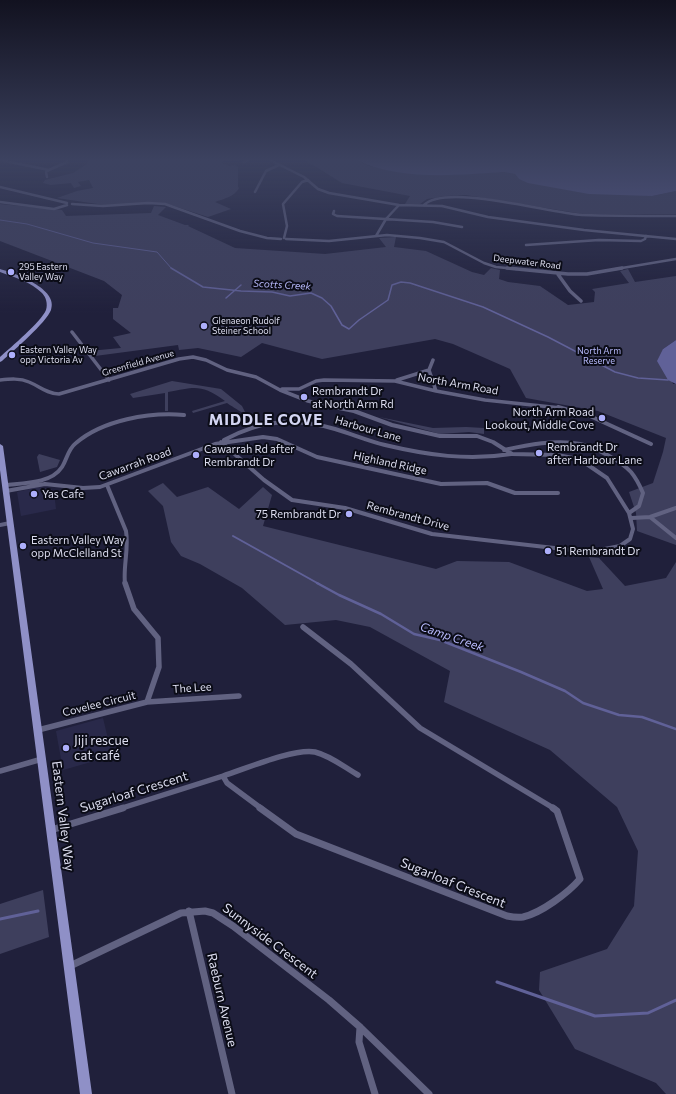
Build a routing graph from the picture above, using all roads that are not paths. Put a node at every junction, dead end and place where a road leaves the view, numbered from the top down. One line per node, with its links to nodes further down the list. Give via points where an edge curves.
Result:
1 (186, 211): 12 (street, Deepwater Road, via 248,235)
2 (284, 211): 12 (street, via 287,226)
3 (334, 211): 8 (street, via 333,214 337,216)
4 (393, 211): 8 (street)
5 (464, 211): 11 (street, via 509,220)
6 (555, 211): 7 (street, via 580,215)
7 (676, 216)
8 (386, 218): 9 (street); 10 (street)
9 (462, 227)
10 (376, 236): 12 (street, Deepwater Road, via 324,242); 17 (street, Deepwater Road, via 396,235 439,241 490,265)
11 (646, 236): 13 (street); 14 (street, via 641,241)
12 (284, 239)
13 (676, 239)
14 (526, 245)
15 (676, 259): 17 (street, Deepwater Road, via 587,274)
16 (0, 270): 20 (main road, via 42,290 51,304 44,318)
17 (556, 273): 18 (street)
18 (581, 301)
19 (72, 332): 24 (street)
20 (0, 360)
21 (433, 360): 22 (street)
22 (429, 370): 25 (street); 27 (street)
23 (0, 380): 24 (street, Greenfield Avenue, via 27,381 44,392 54,394)
24 (109, 380): 26 (street, Greenfield Avenue, via 193,357 233,372 256,377)
25 (395, 381): 26 (street, North Arm Road, via 324,380 299,389); 27 (street, North Arm Road)
26 (280, 390): 32 (street, Rembrandt Drive, via 308,401 354,411 392,425 440,436 477,436 493,442)
27 (436, 391): 30 (street, North Arm Road, via 485,400 543,404 573,410)
28 (184, 415): 35 (street, via 168,413 148,416 99,430 74,445 61,471 53,476)
29 (221, 442): 33 (street, Harbour Lane, via 253,428 279,422 329,427 384,445 430,454 474,457); 34 (street, Cawarrah Road); 36 (street, Highland Ridge, via 255,437 270,438 317,457 441,484 487,483 515,493); 40 (street, Rembrandt Drive, via 264,480 292,500 345,508 432,534 589,552 620,546 630,539 633,529)
30 (651, 444)
31 (0, 446): 35 (main road, Eastern Valley Way)
32 (504, 450): 33 (street, Rembrandt Drive); 38 (street, via 517,446 571,443 590,447 625,467 637,481 643,493 639,506)
33 (512, 454): 38 (street, Rembrandt Drive, via 557,455 580,461 607,478)
34 (107, 485): 35 (street, Cawarrah Road, via 83,488 44,484); 46 (street, Covelee Circuit, via 126,531 126,588 134,609 158,638 159,667)
35 (5, 488): 41 (main road, Eastern Valley Way)
36 (558, 493)
37 (676, 508): 39 (street)
38 (630, 513): 40 (street, Rembrandt Drive)
39 (650, 517): 40 (street); 43 (street)
40 (632, 518)
41 (10, 523): 42 (street); 47 (main road, Eastern Valley Way)
42 (0, 525)
43 (676, 538)
44 (303, 627): 51 (street, Sugarloaf Crescent, via 351,664 420,728 554,808 580,879 561,896 527,916 507,916 296,834 227,783)
45 (239, 696): 46 (street, The Lee)
46 (147, 702): 47 (street, Covelee Circuit)
47 (38, 730): 48 (main road, Eastern Valley Way)
48 (42, 759): 49 (street); 52 (main road, Eastern Valley Way)
49 (0, 771)
50 (358, 775): 51 (street, via 331,759 305,752)
51 (223, 776): 52 (street, Sugarloaf Crescent)
52 (51, 830): 54 (main road, Eastern Valley Way)
53 (189, 911): 54 (street, Sunnyside Crescent, via 172,916); 55 (street, Sunnyside Crescent, via 213,913 228,923 329,1000); 57 (street, Raeburn Avenue)
54 (69, 966): 56 (main road, Eastern Valley Way)
55 (360, 1027): 58 (street, via 359,1042); 59 (street, Sunnyside Crescent)
56 (86, 1094)
57 (232, 1094)
58 (375, 1094)
59 (429, 1094)

